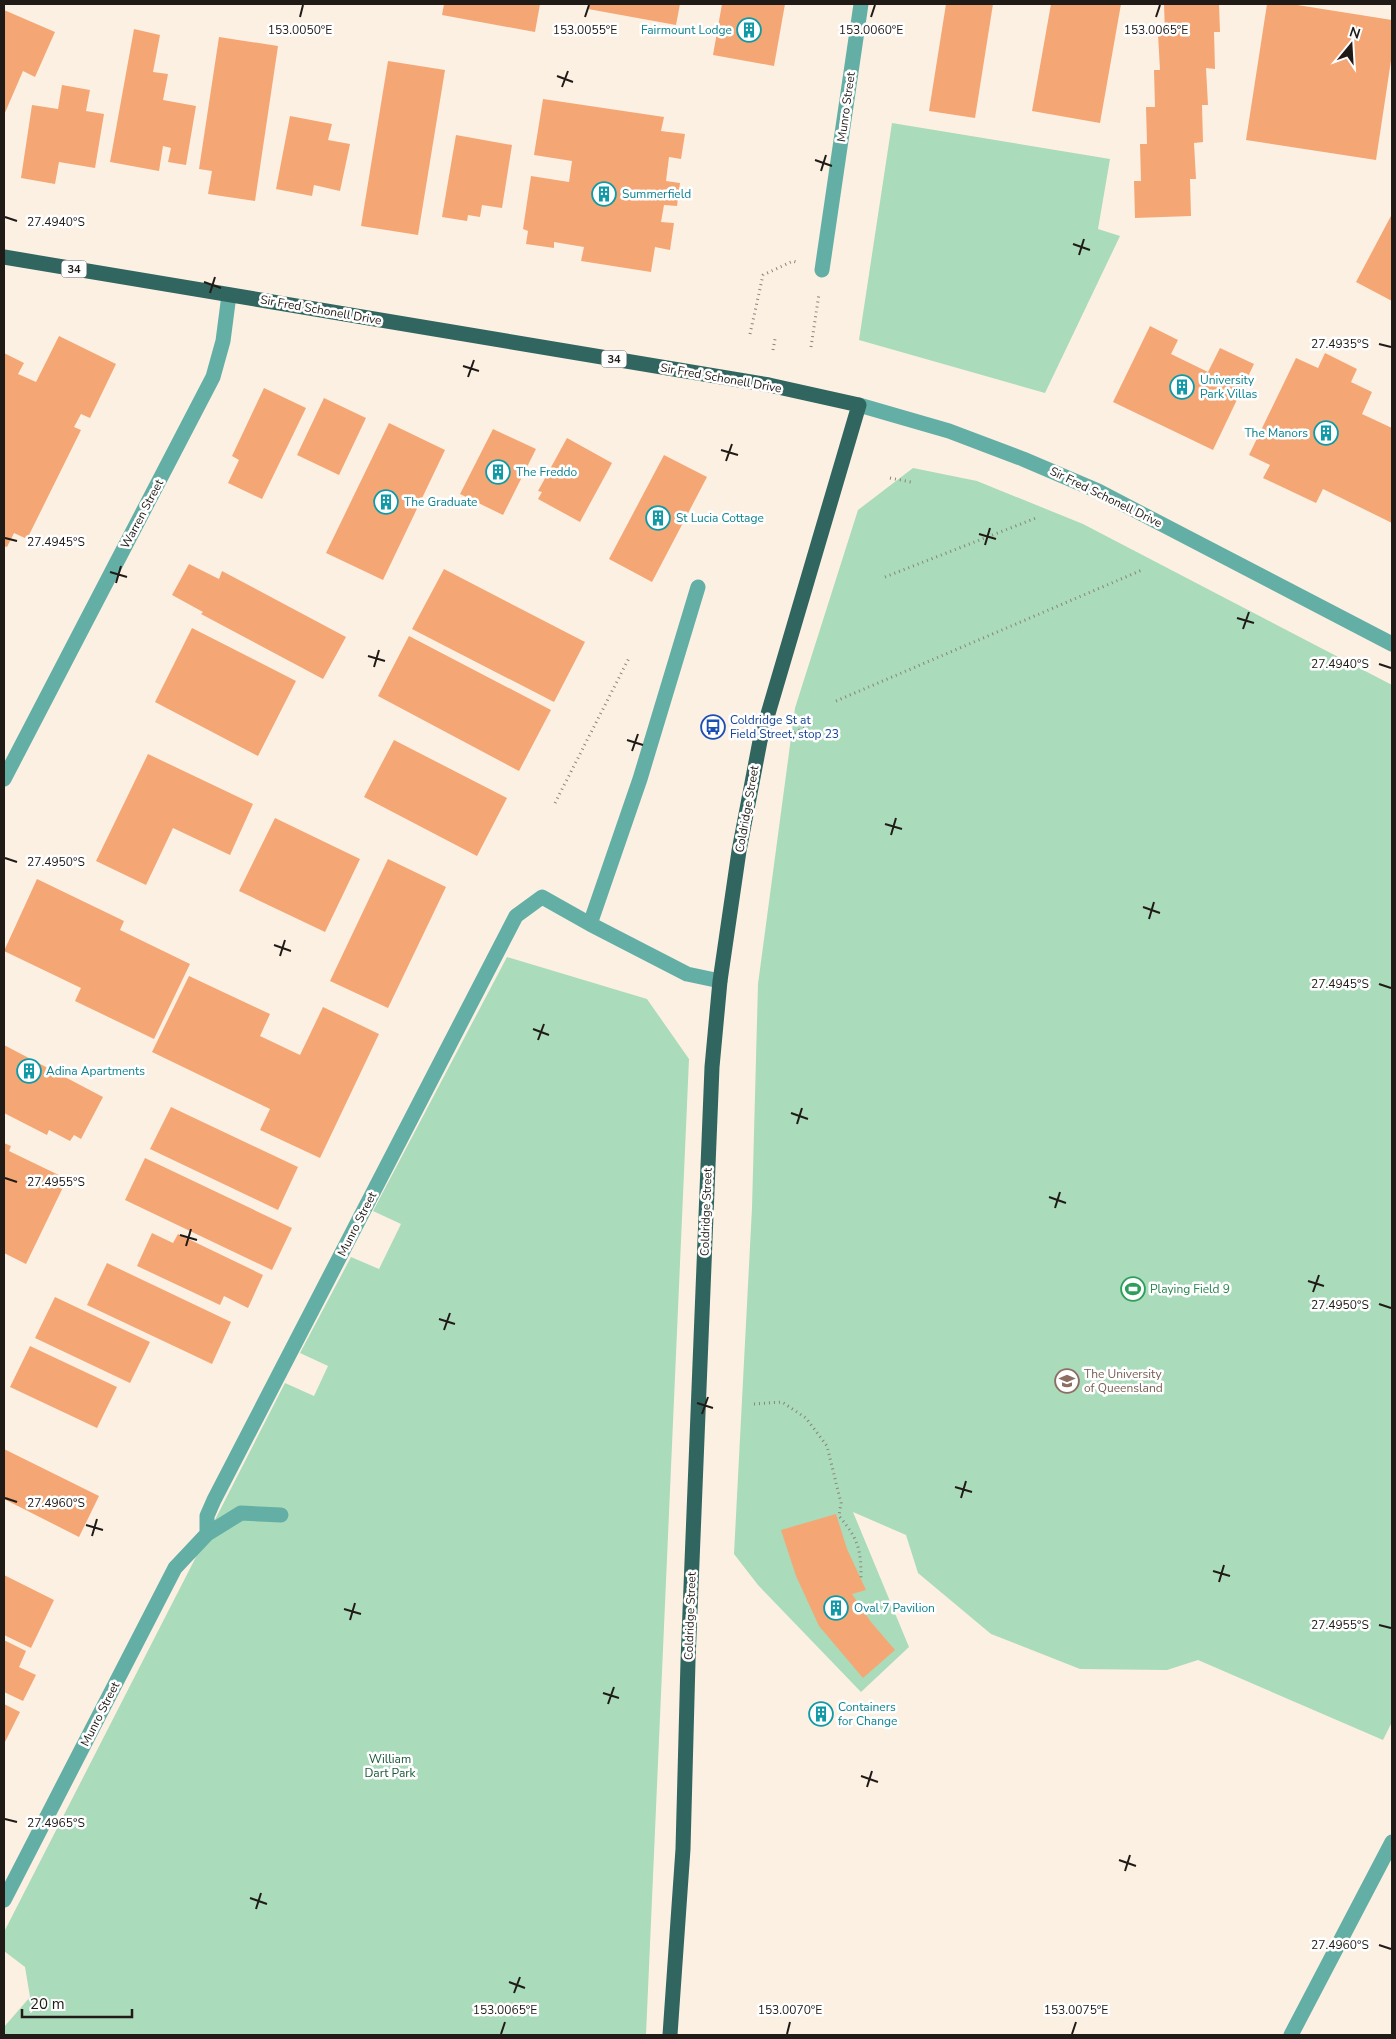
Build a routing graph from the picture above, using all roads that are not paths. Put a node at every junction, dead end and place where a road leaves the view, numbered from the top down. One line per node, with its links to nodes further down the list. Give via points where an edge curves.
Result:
1 (861, 4): 3 (street, Munro Street)
2 (4, 257): 4 (main road, Sir Fred Schonell Drive / 34)
3 (822, 270)
4 (229, 295): 5 (main road, Sir Fred Schonell Drive / 34, via 769,385); 8 (street, Warren Street, via 223,341 213,377)
5 (859, 405): 7 (street, Sir Fred Schonell Drive, via 949,431 1023,458 1098,491); 10 (main road, Coldridge Street, via 760,741)
6 (698, 586): 9 (street, via 640,779)
7 (1392, 644)
8 (4, 779)
9 (590, 924): 10 (street, via 686,974); 12 (street, Munro Street, via 542,897 516,916 214,1500 206,1516)
10 (720, 981): 15 (main road, Coldridge Street, via 712,1067 683,1849)
11 (281, 1515): 12 (street, Munro Street, via 241,1513)
12 (207, 1534): 14 (street, Munro Street, via 175,1568)
13 (1392, 1842): 16 (street)
14 (4, 1900)
15 (670, 2035)
16 (1291, 2035)

